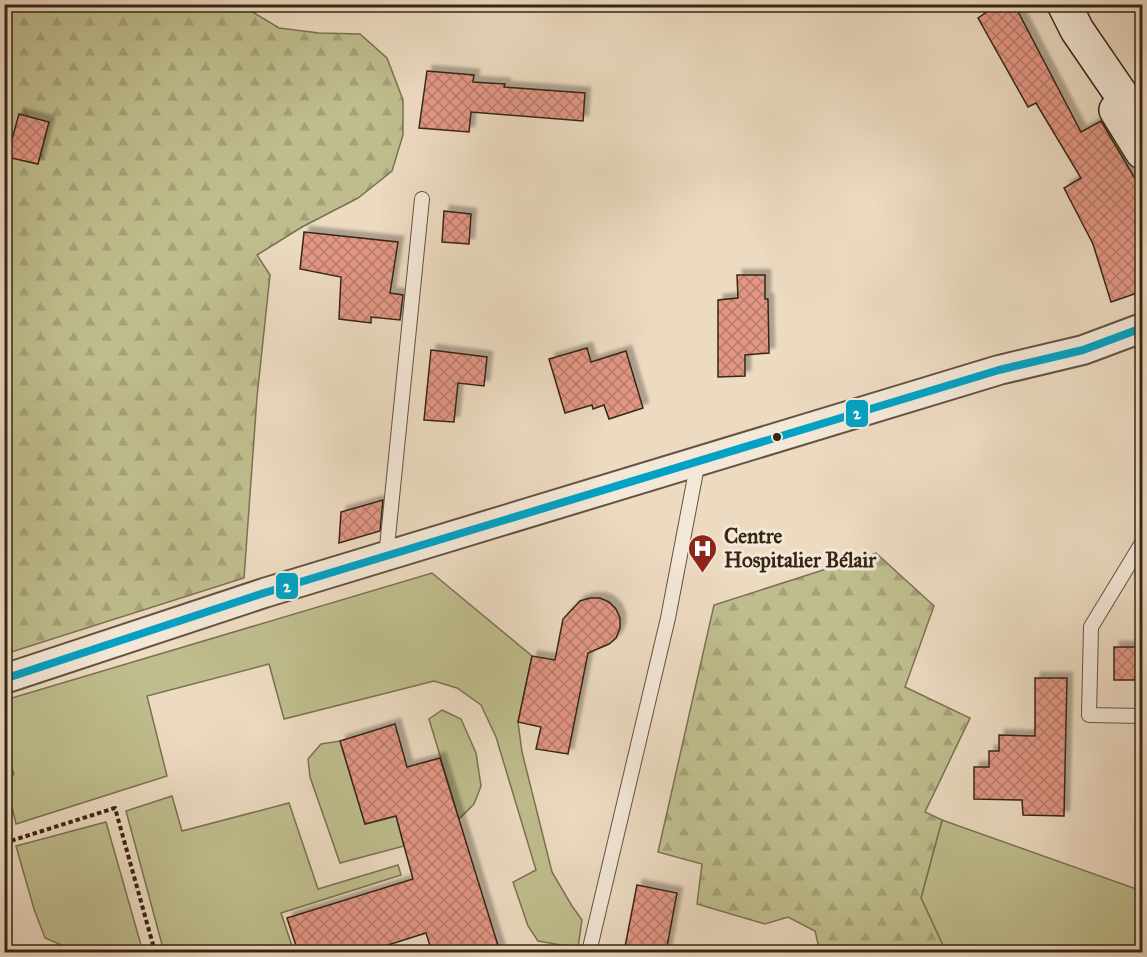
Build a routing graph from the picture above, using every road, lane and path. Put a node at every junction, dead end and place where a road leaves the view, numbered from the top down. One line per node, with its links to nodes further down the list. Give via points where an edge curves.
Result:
1 (1071, 17): 2 (main road); 3 (main road, via 1105,91)
2 (1143, 125)
3 (1143, 152)
4 (422, 199): 10 (lane)
5 (1143, 328): 6 (street)
6 (1083, 350): 7 (street); 8 (street, via 999,370)
7 (1143, 350)
8 (698, 461): 10 (street); 15 (lane, via 668,618)
9 (1143, 543): 12 (lane, via 1091,627 1089,715)
10 (386, 557): 11 (street)
11 (4, 679)
12 (1143, 716)
13 (4, 843): 14 (path, via 115,808)
14 (155, 952)
15 (589, 952)

